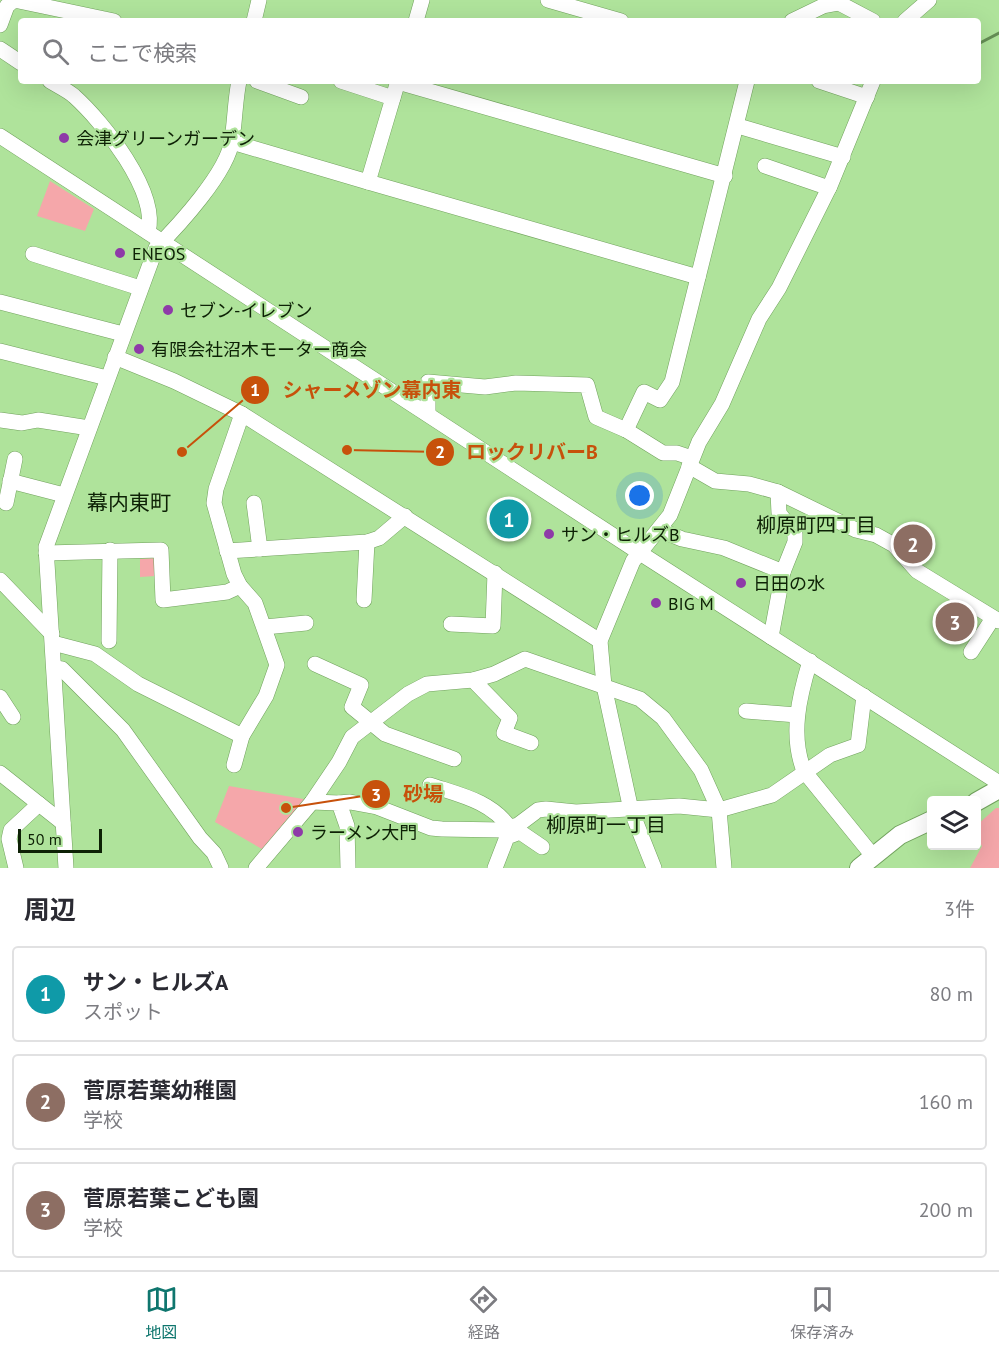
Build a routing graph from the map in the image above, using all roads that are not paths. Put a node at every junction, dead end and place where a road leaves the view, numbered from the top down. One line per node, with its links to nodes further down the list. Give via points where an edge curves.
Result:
1 (259, 0): 7 (street)
2 (423, 0): 8 (street)
3 (548, 0): 9 (street)
4 (929, 0): 12 (street)
5 (839, 2): 10 (street); 11 (street)
6 (96, 18): 13 (street, via 14,0 7,6)
7 (255, 18)
8 (417, 18)
9 (611, 18)
10 (798, 18)
11 (868, 18)
12 (908, 18)
13 (0, 26)
14 (0, 49): 15 (street)
15 (18, 61)
16 (61, 84): 25 (street)
17 (238, 84): 31 (street)
18 (266, 84): 26 (street)
19 (350, 84): 28 (street)
20 (397, 84): 28 (street)
21 (405, 84): 34 (street)
22 (746, 84): 29 (street)
23 (828, 84): 27 (street)
24 (872, 84): 27 (street)
25 (76, 88): 37 (street, via 132,169 150,214)
26 (300, 96)
27 (867, 97): 32 (street)
28 (393, 98): 35 (street)
29 (738, 126): 32 (street); 34 (street)
30 (0, 136): 37 (street)
31 (232, 142): 35 (street); 38 (street, via 210,185)
32 (843, 157): 36 (street)
33 (765, 166): 36 (street)
34 (724, 176): 40 (street)
35 (368, 182): 40 (street)
36 (829, 188): 53 (street, via 759,319 722,404)
37 (148, 232): 38 (street)
38 (162, 242): 41 (street); 48 (street)
39 (33, 254): 41 (street)
40 (698, 277): 51 (street, via 672,382 660,400 644,392)
41 (140, 288): 43 (street)
42 (0, 302): 43 (street)
43 (123, 334): 45 (street)
44 (0, 351): 46 (street)
45 (115, 357): 46 (street); 47 (street)
46 (107, 378): 50 (street)
47 (242, 414): 59 (street); 64 (street, via 214,504)
48 (428, 414): 51 (street, via 428,382 485,387 516,383 587,385 596,417); 66 (street)
49 (0, 420): 50 (street, via 38,420)
50 (89, 428): 56 (street)
51 (626, 430): 53 (street, via 663,453)
52 (15, 459): 54 (street)
53 (691, 462): 55 (street, via 715,481); 60 (street, via 678,498)
54 (10, 480): 56 (street); 57 (street)
55 (778, 492): 67 (street, via 779,513 795,534); 72 (street, via 894,545 917,571)
56 (64, 495): 65 (street)
57 (6, 503)
58 (254, 503): 62 (street)
59 (405, 516): 61 (street, via 379,538); 68 (street)
60 (660, 530): 66 (street); 67 (street, via 724,548)
61 (367, 542): 62 (street); 71 (street)
62 (260, 549): 64 (street)
63 (110, 550): 65 (street); 69 (street, via 161,549 163,600 227,592); 78 (street)
64 (226, 551): 69 (street)
65 (46, 553): 77 (street)
66 (640, 553): 76 (street); 79 (street, via 633,561)
67 (783, 572): 76 (street)
68 (495, 573): 74 (street, via 493,626); 79 (street)
69 (240, 586): 75 (street, via 255,603)
70 (2, 588): 77 (street)
71 (364, 600)
72 (996, 620): 80 (street)
73 (306, 623): 75 (street)
74 (451, 624)
75 (265, 627): 92 (street, via 277,665 266,696)
76 (771, 637): 81 (street)
77 (53, 638): 83 (street); 92 (street, via 95,654 138,684)
78 (109, 641)
79 (600, 641): 85 (street)
80 (971, 652)
81 (810, 661): 86 (street); 89 (street)
82 (315, 664): 91 (street, via 361,685 352,706)
83 (55, 668): 108 (street); 114 (street, via 62,669 123,730)
84 (473, 680): 85 (street, via 525,659); 91 (street, via 426,684); 93 (street, via 510,718 504,733)
85 (604, 686): 105 (street); 106 (street, via 640,699 663,718 700,770)
86 (864, 696): 96 (street, via 858,745 830,755); 98 (street)
87 (0, 697): 90 (street)
88 (746, 711): 89 (street)
89 (797, 715): 96 (street, via 795,738)
90 (13, 717)
91 (370, 723): 94 (street, via 385,734); 102 (street, via 352,737)
92 (242, 736): 95 (street)
93 (531, 743)
94 (454, 759)
95 (234, 765)
96 (804, 771): 106 (street, via 772,795); 111 (street)
97 (0, 773): 104 (street)
98 (999, 783)
99 (430, 785): 109 (street, via 495,810)
100 (999, 789): 101 (main road)
101 (981, 799)
102 (312, 802): 103 (street); 115 (street)
103 (339, 803): 109 (street, via 377,807 431,828); 116 (street, via 347,826)
104 (39, 804): 108 (street); 112 (street, via 9,835)
105 (630, 810): 106 (street, via 679,806); 109 (street, via 538,810); 118 (street)
106 (719, 810): 119 (street)
107 (927, 822): 111 (main road, via 900,835)
108 (63, 823): 113 (street)
109 (507, 831): 110 (street, via 520,832); 117 (street)
110 (542, 846)
111 (873, 856): 120 (main road)
112 (16, 868)
113 (66, 868)
114 (221, 868)
115 (256, 868)
116 (348, 868)
117 (495, 868)
118 (654, 868)
119 (724, 868)
120 (860, 868)

